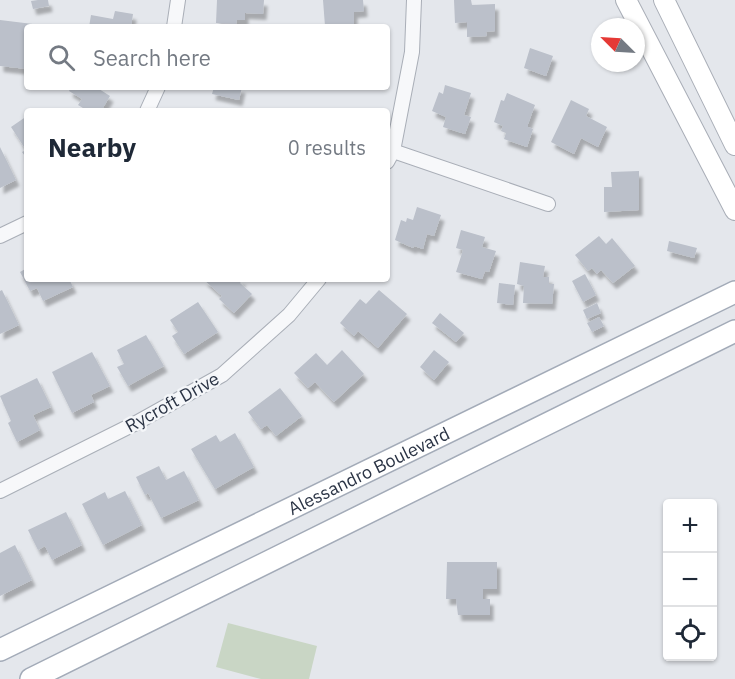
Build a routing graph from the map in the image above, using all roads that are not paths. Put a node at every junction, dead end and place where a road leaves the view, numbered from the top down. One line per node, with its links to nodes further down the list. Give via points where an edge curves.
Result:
1 (178, 0): 5 (street)
2 (414, 0): 9 (street, via 412,52)
3 (626, 0): 11 (main road)
4 (664, 0): 8 (main road)
5 (174, 24)
6 (157, 90): 7 (street)
7 (148, 108)
8 (735, 145)
9 (390, 157): 10 (street)
10 (548, 204)
11 (735, 210)
12 (24, 224): 13 (street)
13 (0, 236)
14 (316, 282): 17 (street, Rycroft Drive, via 289,315 222,375)
15 (735, 292): 18 (main road, Alessandro Boulevard)
16 (735, 331): 19 (main road)
17 (0, 491)
18 (0, 650)
19 (31, 679)

